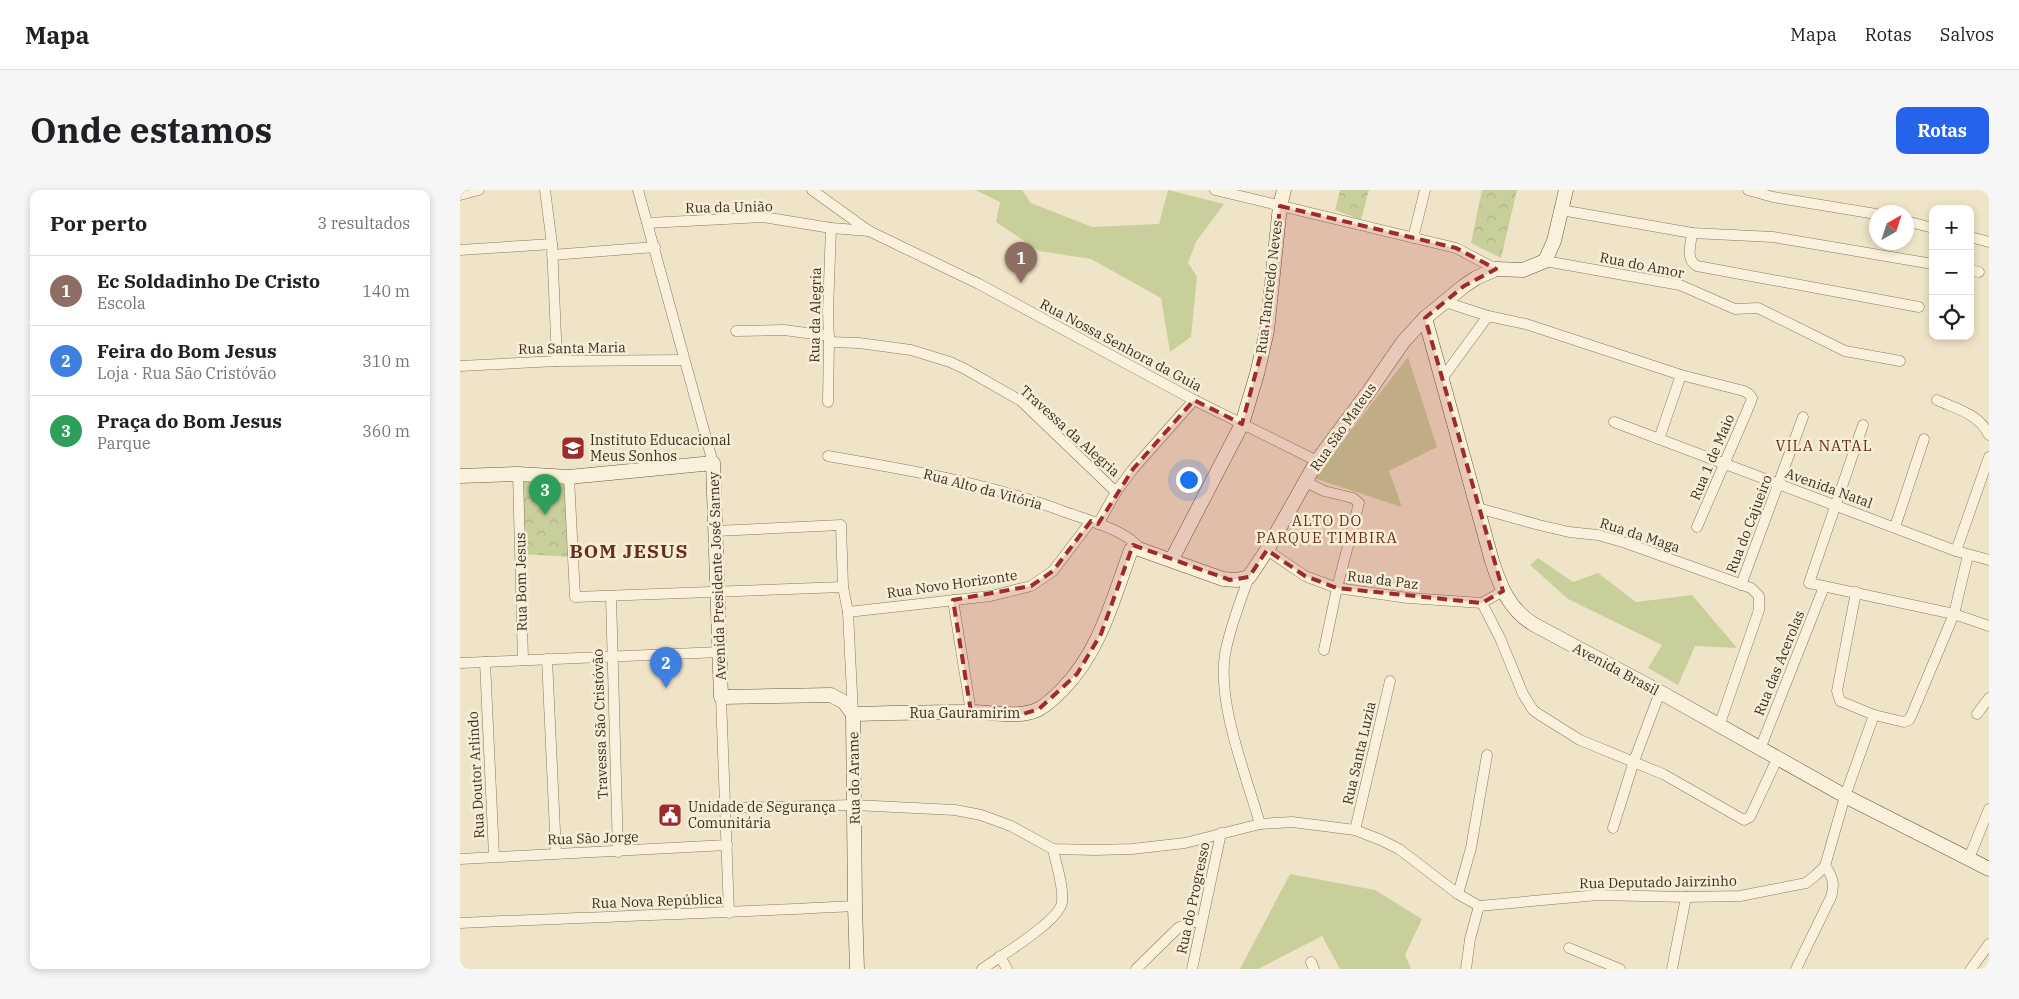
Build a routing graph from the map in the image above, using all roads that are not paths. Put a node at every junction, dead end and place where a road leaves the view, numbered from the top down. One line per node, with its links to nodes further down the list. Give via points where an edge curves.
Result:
1 (479, 190): 10 (street)
2 (545, 190): 23 (street)
3 (638, 190): 14 (street, Avenida Presidente José Sarney)
4 (812, 190): 18 (street, Rua Nossa Senhora da Guia)
5 (1215, 190): 11 (street)
6 (1284, 190): 11 (street, Rua Tancredo Neves)
7 (1425, 190): 20 (street)
8 (1566, 190): 12 (street)
9 (1748, 190): 13 (street)
10 (460, 195)
11 (1280, 206): 20 (street); 47 (street, Rua Tancredo Neves, via 1267,331)
12 (1561, 210): 19 (street); 27 (street)
13 (1869, 213)
14 (648, 223): 17 (street, Rua da União, via 763,217); 24 (street, Avenida Presidente José Sarney)
15 (1914, 223): 16 (street)
16 (1929, 227)
17 (831, 228): 18 (street, Rua da União); 35 (street, Rua da Alegria)
18 (869, 231): 42 (street, Rua Nossa Senhora da Guia, via 979,284)
19 (1692, 233): 28 (street, via 1773,237); 31 (street, via 1689,258 1697,266)
20 (1413, 238): 29 (street, via 1456,248)
21 (1974, 238): 22 (street)
22 (1989, 242)
23 (552, 244): 25 (street); 26 (street)
24 (655, 247): 26 (street); 36 (street, Avenida Presidente José Sarney)
25 (460, 250)
26 (552, 255): 37 (street)
27 (1545, 261): 29 (street, via 1523,270); 38 (street, Rua do Amor, via 1680,286 1735,309 1758,308 1845,351)
28 (1929, 263)
29 (1496, 269): 30 (street, Rua São Mateus, via 1464,286)
30 (1445, 302): 32 (street); 33 (street, Rua São Mateus)
31 (1919, 307)
32 (1488, 316): 40 (street, via 1526,324); 41 (street)
33 (1425, 318): 41 (street, Avenida Brasil); 54 (street, Rua São Mateus, via 1402,342)
34 (736, 331): 35 (street, Travessa da Alegria, via 784,330)
35 (829, 339): 44 (street, Rua da Alegria); 63 (street, Travessa da Alegria, via 911,350 966,369 1022,402)
36 (684, 360): 37 (street, Rua Santa Maria); 55 (street, Avenida Presidente José Sarney)
37 (558, 361): 39 (street, Rua Santa Maria)
38 (1900, 361)
39 (460, 366)
40 (1681, 375): 50 (street); 56 (street, Rua 1 de Maio, via 1744,391 1752,398)
41 (1442, 380): 65 (street, Avenida Brasil)
42 (1194, 400): 47 (street, Rua Nossa Senhora da Guia); 63 (street)
43 (1937, 400): 49 (street, via 1974,416)
44 (828, 402)
45 (1803, 417): 61 (street, Rua do Cajueiro)
46 (1614, 422): 50 (street, Avenida Natal)
47 (1242, 424): 54 (street, Rua Nossa Senhora da Guia); 74 (street, Rua Tancredo Neves)
48 (1862, 425): 64 (street)
49 (1989, 435)
50 (1659, 439): 56 (street, Avenida Natal)
51 (1924, 439): 68 (street)
52 (828, 456): 66 (street, Rua Alto da Vitória, via 983,486)
53 (1989, 457): 62 (street)
54 (1317, 461): 60 (street, Rua São Mateus)
55 (713, 463): 59 (street); 69 (street, Avenida Presidente José Sarney)
56 (1725, 464): 61 (street, Avenida Natal); 67 (street, Rua 1 de Maio)
57 (518, 474): 58 (street); 59 (street); 94 (street, Rua Bom Jesus)
58 (460, 476)
59 (570, 477): 84 (street, via 575,597)
60 (1306, 482): 71 (street, Rua São Mateus); 80 (street, via 1359,501)
61 (1779, 484): 64 (street, Avenida Natal); 77 (street, Rua do Cajueiro)
62 (1985, 484): 72 (street)
63 (1116, 492): 66 (street, Travessa da Alegria)
64 (1836, 506): 68 (street, Avenida Natal); 79 (street, via 1809,583)
65 (1478, 508): 77 (street, Rua da Maga, via 1539,525 1626,543); 82 (street, Avenida Brasil)
66 (1094, 522): 70 (street, Rua Alto da Vitória, via 1124,535); 85 (street, Rua Novo Horizonte, via 1053,571 1031,586 990,596)
67 (1697, 527)
68 (1896, 527): 72 (street, Avenida Natal)
69 (716, 531): 78 (street, via 841,525); 81 (street, Avenida Presidente José Sarney)
70 (1134, 546): 74 (street, Rua Alto da Vitória); 101 (street, Rua Gauramirim, via 1091,653 1077,674 1054,698 1039,709 1023,714)
71 (1267, 550): 76 (street, Rua São Mateus); 80 (street, Rua da Paz, via 1305,576)
72 (1956, 551): 73 (street, Avenida Natal)
73 (1968, 555): 75 (street, Avenida Natal); 88 (street)
74 (1172, 559): 76 (street, Rua Alto da Vitória, via 1223,579)
75 (1989, 560)
76 (1249, 577): 114 (street, Rua São Mateus, via 1231,627 1225,655 1225,683 1231,726)
77 (1741, 585): 105 (street, Rua da Maga, via 1751,588 1759,596 1759,610)
78 (843, 587): 81 (street); 87 (street, Rua do Arame)
79 (1824, 587): 83 (street); 106 (street, Rua das Acerolas)
80 (1337, 588): 86 (street, Rua da Paz, via 1408,598); 90 (street)
81 (718, 591): 84 (street); 91 (street, Avenida Presidente José Sarney)
82 (1503, 591): 86 (street); 98 (street, Avenida Brasil, via 1520,615 1533,624)
83 (1856, 592): 88 (street); 104 (street, via 1837,697)
84 (611, 596): 92 (street, Travessa São Cristóvão)
85 (953, 600): 87 (street, Rua Novo Horizonte); 101 (street)
86 (1482, 603): 109 (street, via 1533,710 1580,740)
87 (848, 612): 102 (street, Rua do Arame)
88 (1954, 614): 89 (street); 104 (street, via 1909,720 1897,722)
89 (1989, 626)
90 (1324, 650)
91 (720, 652): 92 (street); 99 (street, Avenida Presidente José Sarney)
92 (612, 657): 93 (street); 120 (street, Travessa São Cristóvão)
93 (547, 659): 94 (street); 121 (street)
94 (523, 660): 95 (street)
95 (484, 662): 96 (street); 122 (street, Rua Doutor Arlíndo)
96 (460, 663)
97 (1390, 681): 116 (street, Rua Santa Luzia)
98 (1660, 692): 105 (street, Avenida Brasil); 109 (street)
99 (721, 697): 102 (street, via 831,695 844,702); 112 (street, Avenida Presidente José Sarney)
100 (1989, 698): 103 (street)
101 (971, 712): 102 (street, Rua Gauramirim)
102 (853, 714): 111 (street, Rua do Arame)
103 (1977, 714)
104 (1874, 715): 110 (street)
105 (1719, 726): 106 (street, Avenida Brasil)
106 (1760, 749): 108 (street, Avenida Brasil)
107 (1488, 755): 127 (street, via 1471,848)
108 (1777, 759): 109 (street, via 1746,820); 110 (street, Avenida Brasil)
109 (1634, 761): 115 (street)
110 (1845, 796): 123 (street, Avenida Brasil); 125 (street)
111 (854, 805): 112 (street); 119 (street, via 981,814); 129 (street, Rua do Arame)
112 (725, 808): 118 (street, Avenida Presidente José Sarney)
113 (1989, 809): 123 (street)
114 (1260, 824): 116 (street, via 1292,822); 117 (street)
115 (1613, 828)
116 (1355, 830): 127 (street, via 1399,849)
117 (1221, 833): 119 (street, via 1185,843 1132,849); 132 (street, Rua do Progresso)
118 (726, 845): 120 (street, Rua São Jorge); 131 (street, Avenida Presidente José Sarney)
119 (1053, 848): 136 (street, via 1062,896 1060,909 1046,924)
120 (618, 852): 121 (street, Rua São Jorge)
121 (556, 853): 122 (street, Rua São Jorge)
122 (494, 856): 124 (street, Rua São Jorge)
123 (1969, 858): 126 (street, Avenida Brasil)
124 (460, 859)
125 (1825, 866): 128 (street, Rua Deputado Jairzinho, via 1806,883 1740,896); 145 (street, via 1832,875 1831,897)
126 (1989, 869)
127 (1458, 894): 130 (street)
128 (1686, 897): 130 (street, Rua Deputado Jairzinho, via 1598,895); 144 (street)
129 (855, 906): 131 (street, Rua Nova República); 137 (street, Rua do Arame)
130 (1479, 906): 142 (street)
131 (729, 913): 133 (street, Rua Nova República)
132 (1202, 919): 140 (street, via 1174,931); 141 (street, Rua do Progresso)
133 (460, 923)
134 (1989, 944): 146 (street)
135 (1568, 948): 143 (street)
136 (1000, 956): 138 (street); 139 (street)
137 (857, 969)
138 (982, 969)
139 (1007, 969)
140 (1136, 969)
141 (1192, 969)
142 (1466, 969)
143 (1620, 969)
144 (1672, 969)
145 (1796, 969)
146 (1971, 969)

